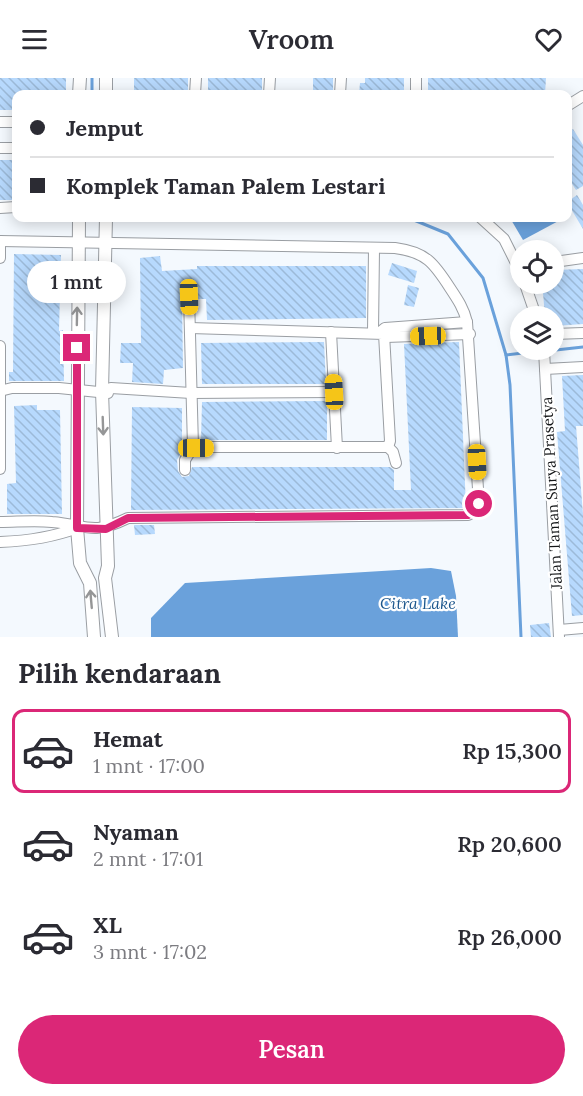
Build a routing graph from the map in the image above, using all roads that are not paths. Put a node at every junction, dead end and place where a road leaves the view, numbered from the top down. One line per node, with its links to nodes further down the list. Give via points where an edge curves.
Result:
1 (79, 222): 5 (street)
2 (106, 222): 6 (street)
3 (485, 222): 8 (street)
4 (0, 241): 5 (street); 9 (street)
5 (79, 243): 6 (street); 25 (street, one-way to 5)
6 (104, 244): 7 (street); 27 (street)
7 (374, 249): 13 (street, via 408,250 424,256 438,268 464,310); 17 (street)
8 (510, 250)
9 (0, 258)
10 (583, 258): 11 (street)
11 (564, 261)
12 (189, 297): 14 (street)
13 (467, 322): 17 (street, via 385,328); 18 (street)
14 (190, 328): 15 (street); 29 (street)
15 (331, 332): 17 (street); 28 (street)
16 (583, 333): 19 (street)
17 (380, 334): 18 (street); 32 (street)
18 (470, 334): 39 (street, via 479,504 468,515 128,518)
19 (564, 334)
20 (0, 346): 21 (street)
21 (0, 357): 26 (street)
22 (545, 360): 42 (street, Jalan Taman Surya Prasetya)
23 (550, 360): 24 (street)
24 (583, 367)
25 (70, 390): 26 (street); 27 (street); 38 (street)
26 (4, 391): 30 (street)
27 (102, 391): 29 (street); 39 (street, one-way to 39)
28 (334, 392): 29 (street); 33 (street)
29 (191, 393): 31 (street)
30 (0, 419): 35 (street)
31 (193, 447): 33 (street); 36 (street, via 185,460)
32 (388, 447): 33 (street); 34 (street)
33 (337, 448)
34 (396, 463)
35 (0, 466)
36 (185, 470)
37 (0, 522): 38 (street, via 53,522)
38 (77, 528): 39 (street); 40 (street, via 28,541); 43 (street, one-way to 38, via 90,583 80,563)
39 (106, 529): 44 (street, via 105,578)
40 (0, 542)
41 (583, 628): 42 (street)
42 (559, 633)
43 (94, 637)
44 (112, 637)

